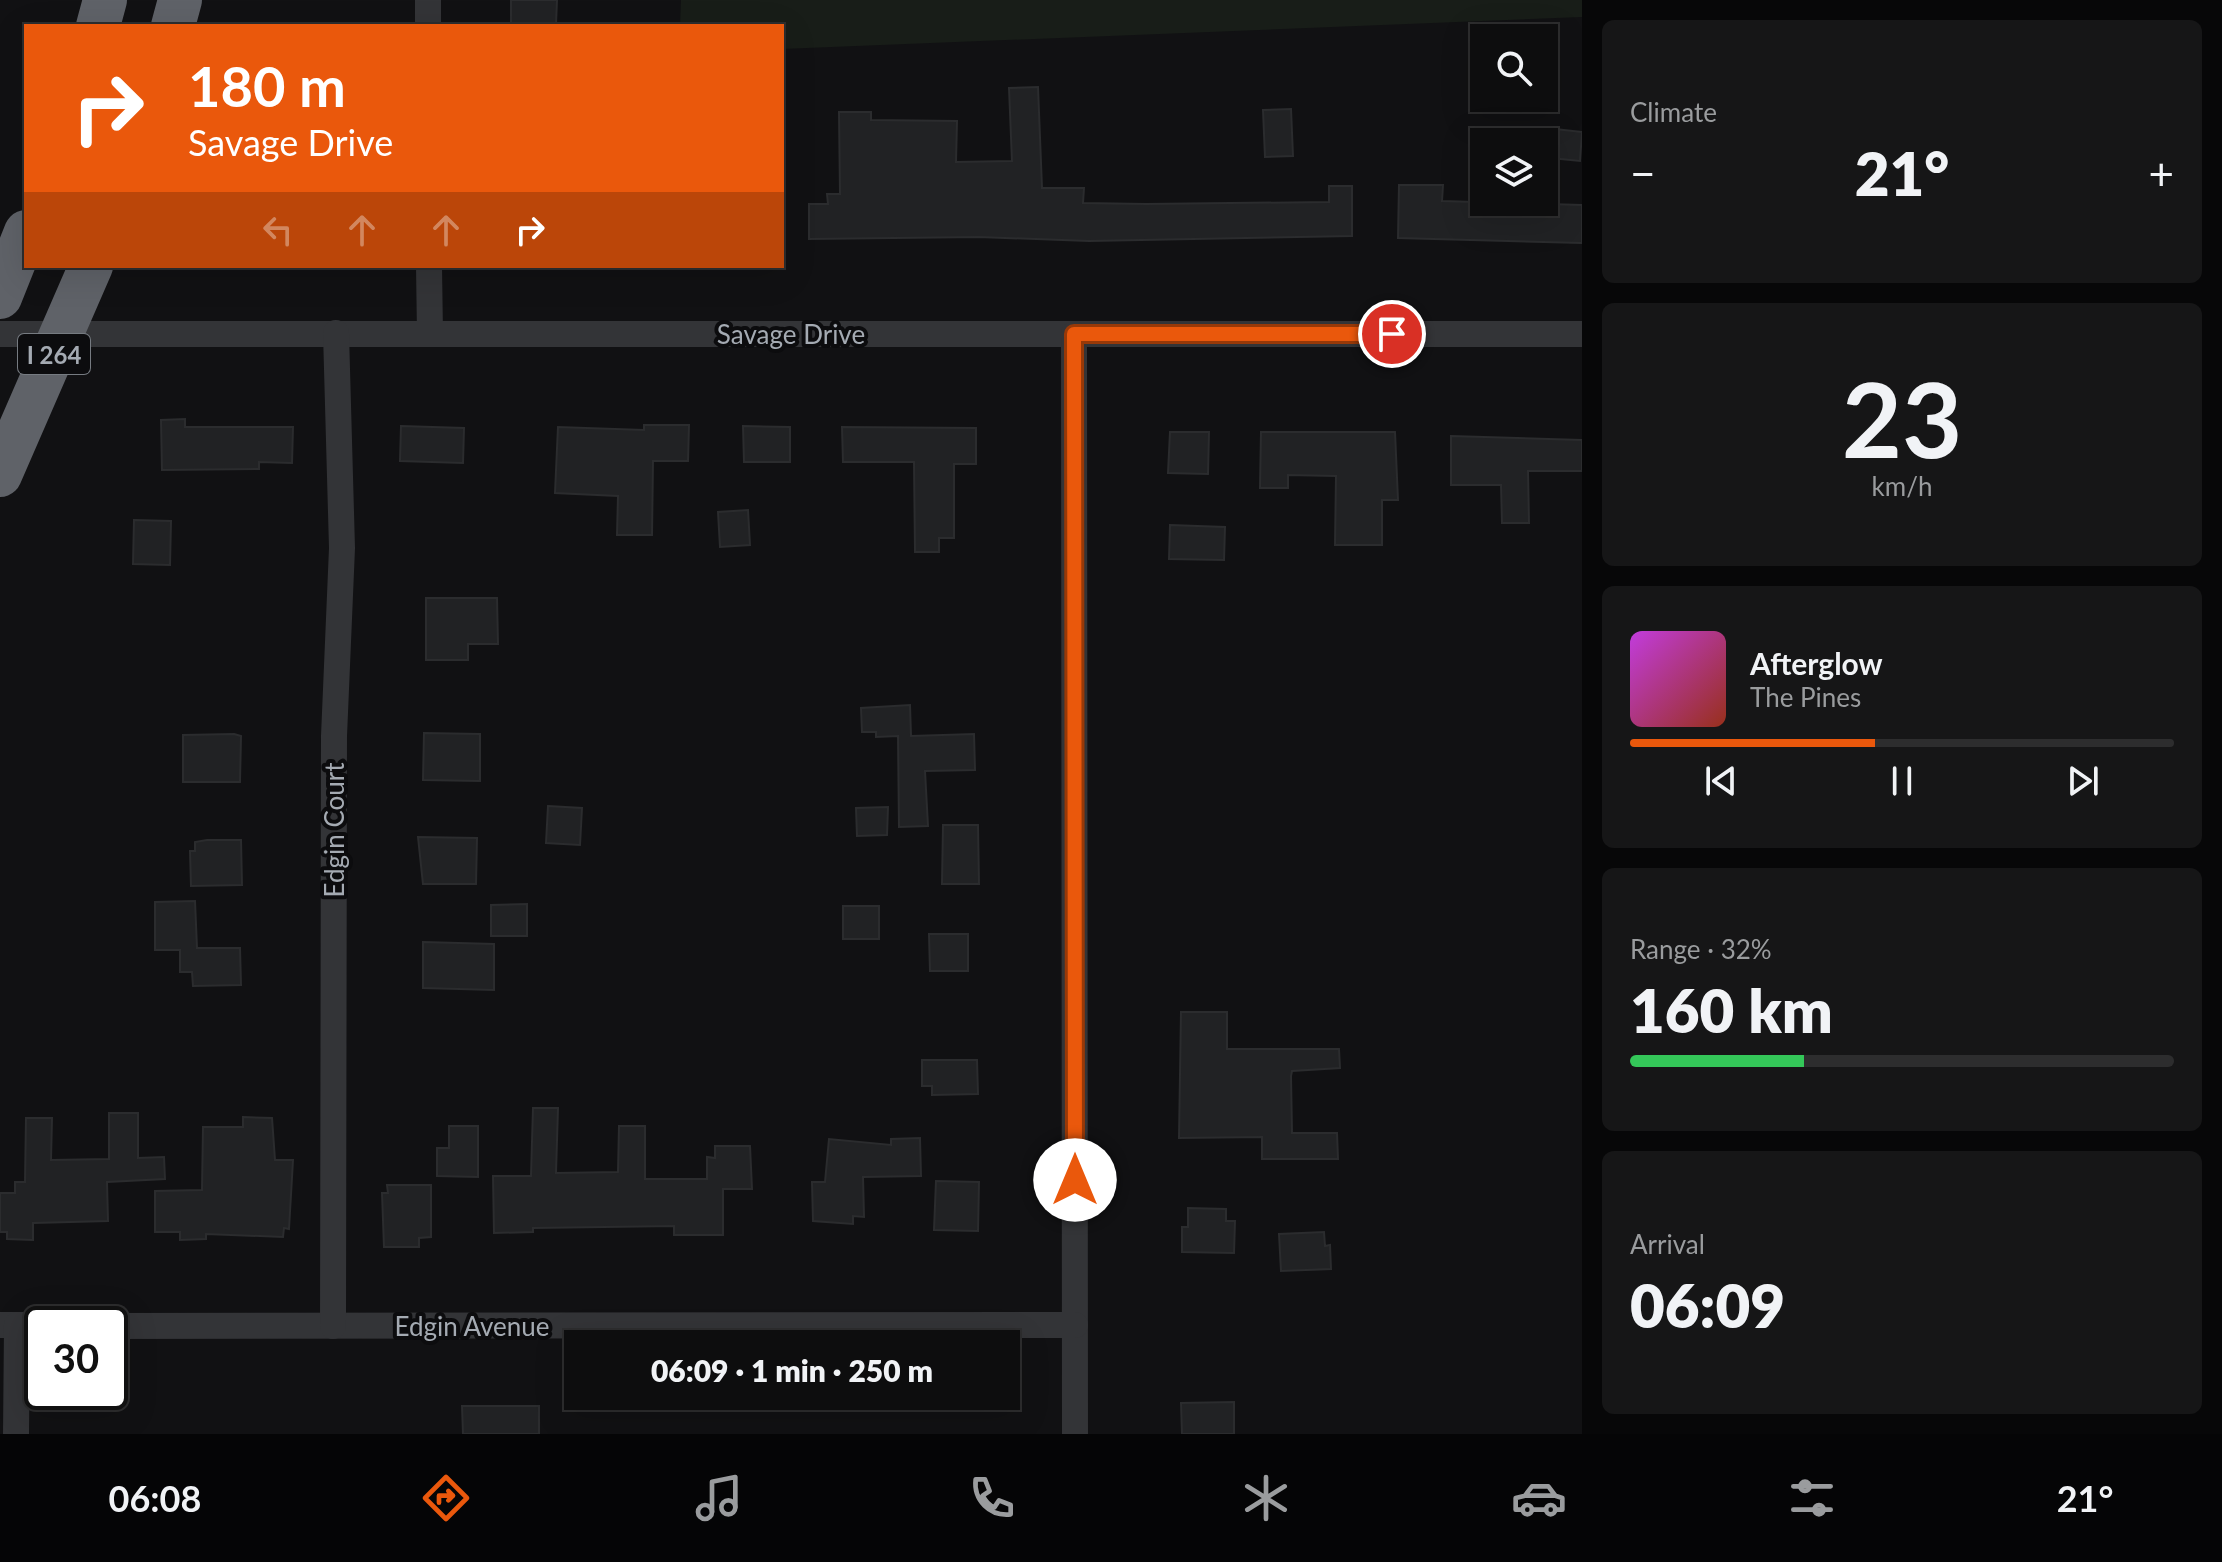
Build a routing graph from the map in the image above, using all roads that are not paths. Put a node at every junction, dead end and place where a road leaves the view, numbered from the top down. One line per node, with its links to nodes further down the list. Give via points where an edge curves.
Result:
1 (105, 0): 4 (highway)
2 (180, 0): 5 (highway)
3 (428, 0): 6 (street)
4 (99, 24)
5 (174, 24)
6 (428, 24)
7 (24, 238): 10 (highway)
8 (90, 268): 16 (highway, I 264)
9 (429, 268): 13 (street)
10 (0, 297)
11 (336, 333): 12 (street, Savage Drive); 13 (street, Savage Drive); 20 (street, Edgin Court, via 342,548 334,736)
12 (0, 334)
13 (430, 334): 14 (street, Savage Drive)
14 (1074, 334): 15 (street, Savage Drive); 18 (street)
15 (1582, 334)
16 (8, 458)
17 (20, 1325): 21 (street)
18 (1075, 1325): 20 (street, Edgin Avenue); 22 (street)
19 (128, 1326): 20 (street, Edgin Avenue)
20 (333, 1326)
21 (16, 1434)
22 (1075, 1434)

